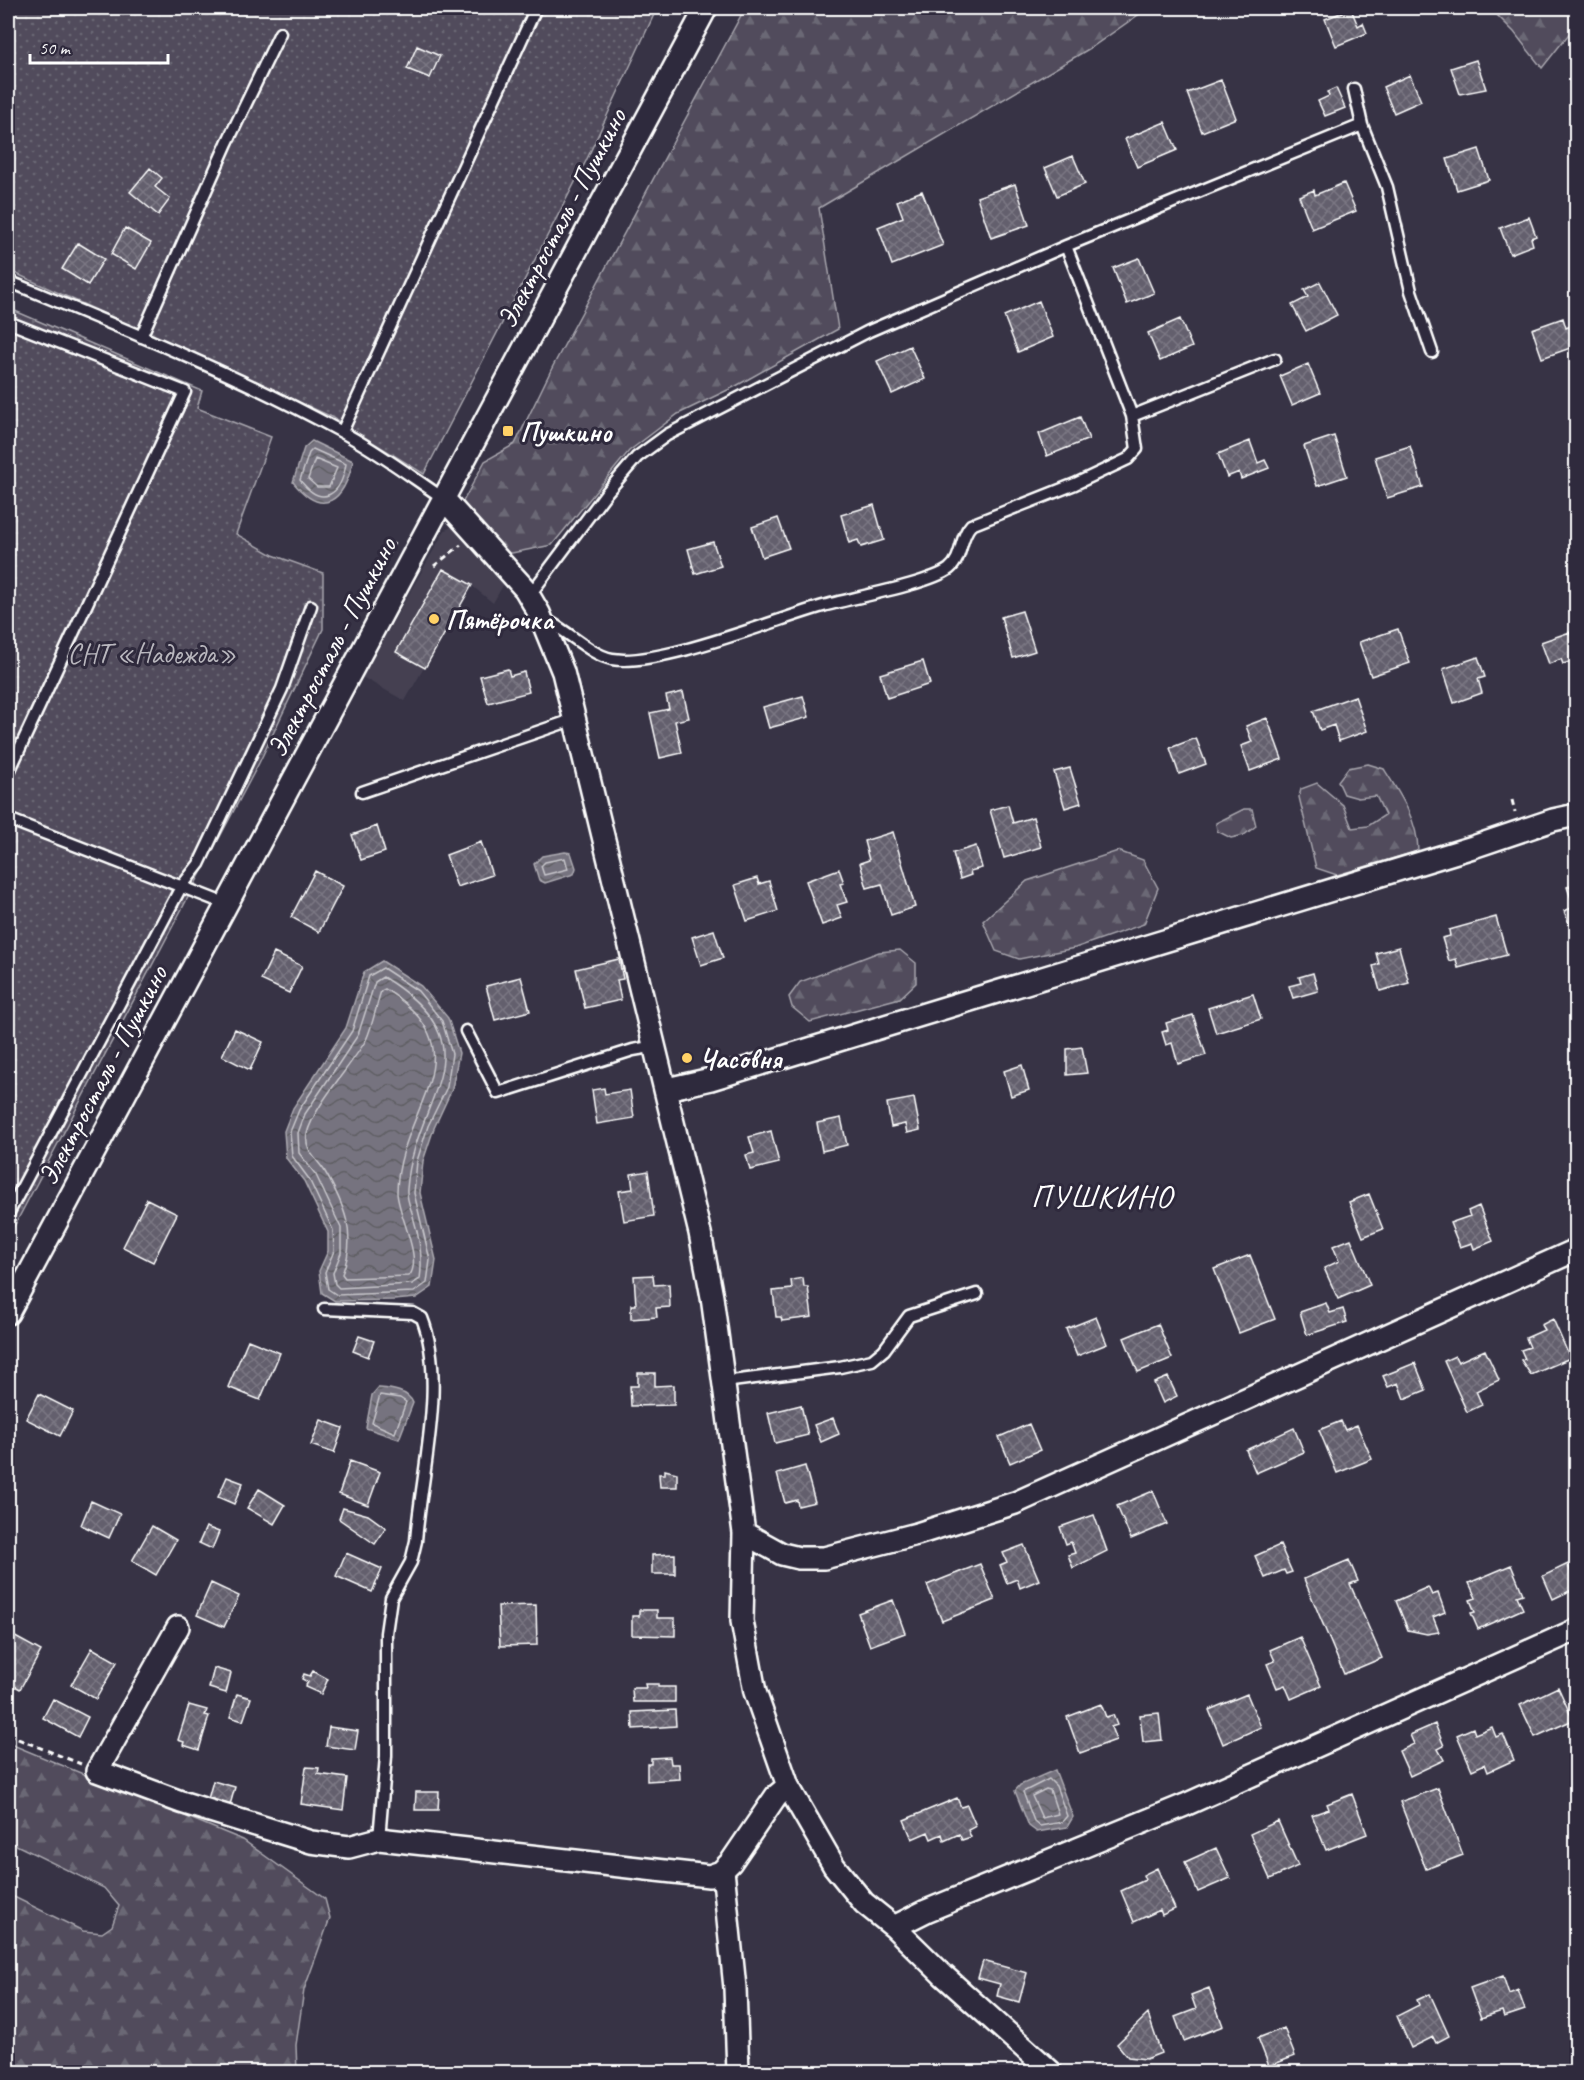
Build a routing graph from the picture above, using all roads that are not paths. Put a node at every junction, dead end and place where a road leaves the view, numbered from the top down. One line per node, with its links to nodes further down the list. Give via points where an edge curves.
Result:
1 (536, 8): 13 (lane)
2 (706, 8): 14 (street, Электросталь - Пушкино)
3 (280, 33): 9 (lane)
4 (1354, 88): 5 (lane)
5 (1362, 125): 6 (lane); 10 (lane, via 1387,187 1410,291)
6 (1066, 246): 12 (lane); 15 (lane, via 869,331 668,435 637,457)
7 (8, 281): 9 (lane)
8 (8, 322): 19 (lane, via 185,392)
9 (141, 336): 13 (lane)
10 (1432, 352)
11 (1275, 359): 12 (lane)
12 (1132, 416): 17 (lane, via 1137,449 1128,459 971,525 949,569 926,578 703,643 628,660 610,658)
13 (342, 432): 14 (lane)
14 (443, 498): 15 (street); 24 (street, Электросталь - Пушкино)
15 (529, 596): 17 (street)
16 (311, 606): 23 (lane, via 278,700 199,864)
17 (542, 618): 18 (street, via 563,672)
18 (575, 719): 20 (lane); 26 (street)
19 (8, 774)
20 (362, 792)
21 (1576, 815): 27 (street, via 711,1079)
22 (8, 819): 23 (lane)
23 (181, 887): 24 (lane); 28 (lane)
24 (226, 904): 32 (street, Электросталь - Пушкино)
25 (466, 1031): 26 (lane, via 498,1093)
26 (656, 1046): 27 (street)
27 (667, 1089): 33 (street, via 702,1244)
28 (8, 1214)
29 (1576, 1250): 34 (street, via 1015,1503 825,1558 782,1554)
30 (977, 1294): 33 (lane, via 909,1316 872,1360)
31 (324, 1309): 38 (lane, via 413,1313 422,1318 428,1334 432,1388 416,1541 411,1562 391,1598 386,1633 386,1756)
32 (8, 1312)
33 (723, 1382): 34 (street)
34 (744, 1533): 37 (street, via 742,1621 755,1692)
35 (178, 1627): 38 (street, via 97,1771 311,1842 349,1847)
36 (1576, 1630): 40 (street, via 1185,1805)
37 (788, 1786): 39 (street); 40 (street, via 834,1866 864,1903)
38 (379, 1839): 39 (street, via 687,1875 709,1876)
39 (723, 1870): 41 (street, via 735,1988)
40 (894, 1927): 42 (street)
41 (738, 2073)
42 (1051, 2073)

